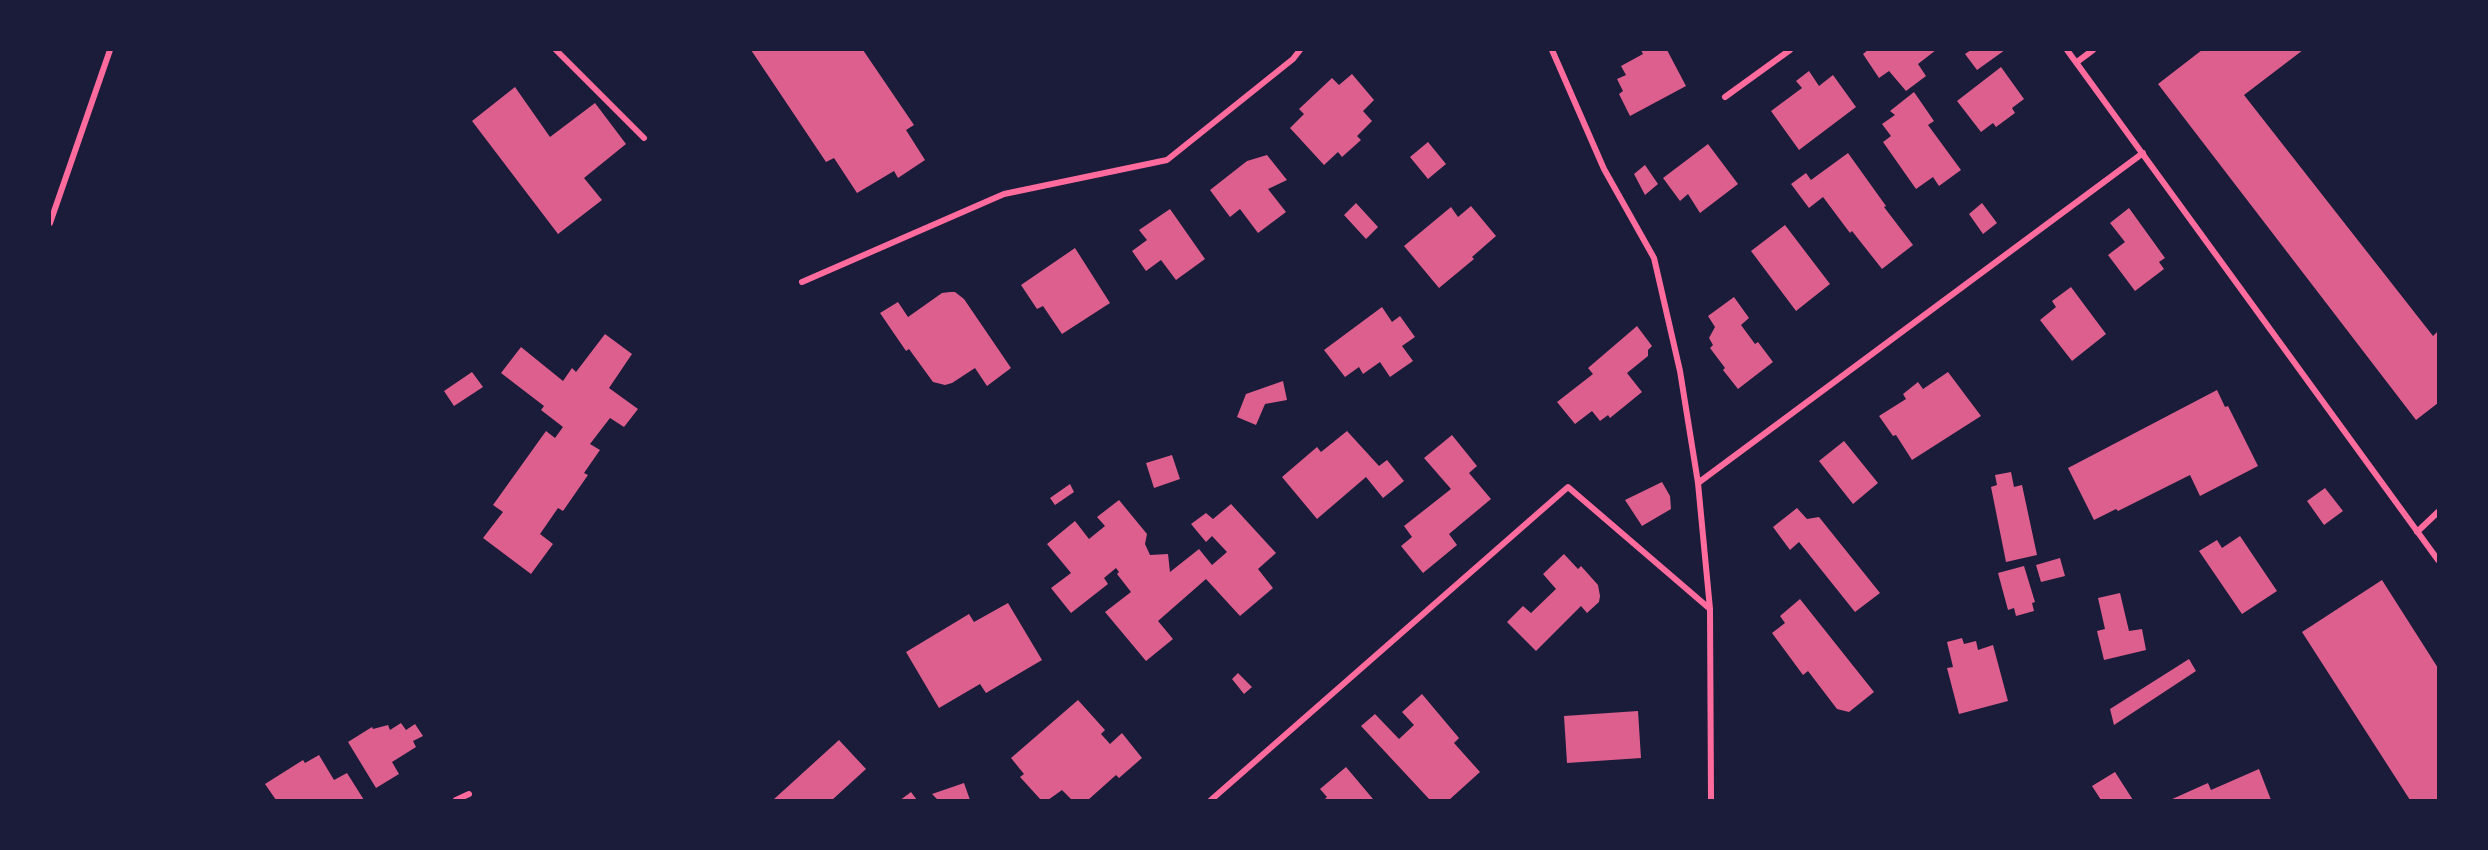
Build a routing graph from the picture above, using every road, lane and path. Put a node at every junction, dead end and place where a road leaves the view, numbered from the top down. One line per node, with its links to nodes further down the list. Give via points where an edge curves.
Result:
1 (110, 50): 12 (street)
2 (556, 50): 10 (street)
3 (1300, 50): 13 (street, via 1293,60 1167,160 1004,194)
4 (1552, 50): 14 (street, via 1604,169 1654,258 1680,371)
5 (1790, 50): 9 (street)
6 (2067, 50): 8 (street)
7 (2093, 50): 8 (street)
8 (2077, 62): 11 (street)
9 (1725, 96)
10 (644, 138)
11 (2143, 153): 14 (street); 16 (street)
12 (50, 223)
13 (802, 282)
14 (1698, 483): 18 (street)
15 (2439, 512): 16 (street)
16 (2417, 532): 17 (street)
17 (2439, 560)
18 (1710, 609): 21 (street, via 1568,487); 22 (street)
19 (469, 794): 20 (street)
20 (456, 801)
21 (1210, 801)
22 (1711, 801)

